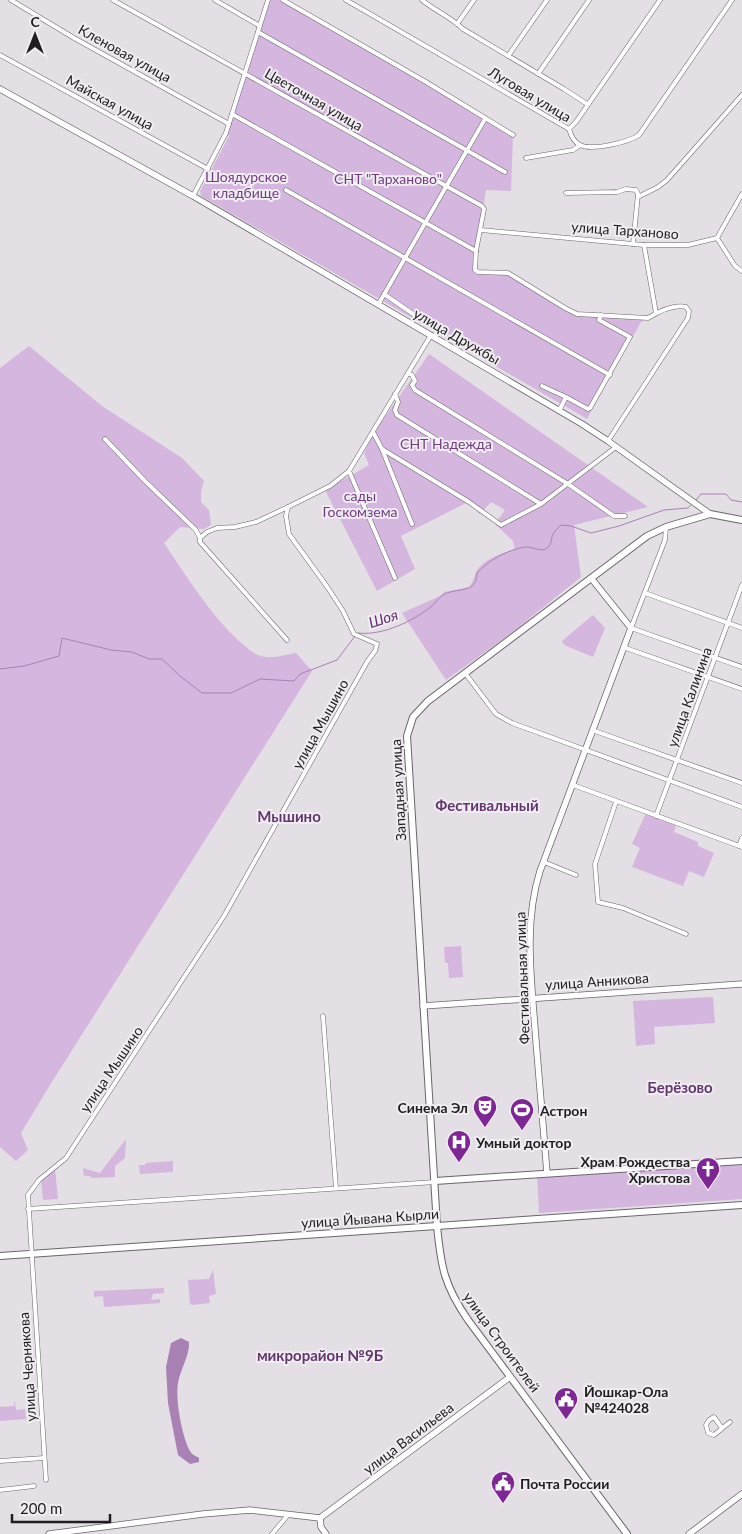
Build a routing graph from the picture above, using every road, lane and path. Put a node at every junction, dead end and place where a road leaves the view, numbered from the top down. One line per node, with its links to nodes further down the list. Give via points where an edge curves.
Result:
1 (11, 0): 25 (street, Кленовая улица)
2 (113, 0): 18 (street, Цветочная улица)
3 (214, 0): 14 (street)
4 (268, 0): 14 (street)
5 (283, 0): 24 (street)
6 (346, 0): 26 (street, Луговая улица)
7 (422, 0): 13 (street)
8 (474, 0): 13 (street)
9 (547, 0): 17 (street)
10 (589, 0): 19 (street)
11 (660, 0): 22 (street)
12 (732, 0): 28 (street, via 640,135 601,146)
13 (457, 24): 17 (street)
14 (260, 26): 15 (street)
15 (258, 32): 18 (street); 29 (street)
16 (0, 55): 31 (street, Майская улица)
17 (508, 56): 19 (street)
18 (245, 73): 23 (street); 33 (street, Цветочная улица)
19 (538, 74): 22 (street)
20 (0, 89): 37 (street, улица Дружбы)
21 (742, 96): 38 (street, via 667,180)
22 (587, 104): 26 (street)
23 (232, 114): 25 (street); 39 (street)
24 (485, 119): 27 (street); 29 (street)
25 (229, 124): 31 (street)
26 (568, 130): 28 (street, Луговая улица)
27 (513, 135)
28 (580, 145): 30 (street, via 573,150)
29 (466, 151): 32 (street); 33 (street)
30 (526, 158)
31 (208, 169): 37 (street)
32 (505, 172)
33 (446, 187): 39 (street); 40 (street, Цветочная улица, via 482,206)
34 (286, 190): 45 (street)
35 (566, 193): 38 (street, via 632,189)
36 (742, 194): 41 (street)
37 (193, 196): 48 (street, улица Дружбы)
38 (638, 197): 42 (street)
39 (426, 222): 44 (street); 45 (street)
40 (481, 230): 42 (street, улица Тарханово); 44 (street)
41 (717, 238): 43 (street, улица Тарханово, via 688,245); 46 (street, via 735,266)
42 (634, 244): 43 (street, улица Тарханово)
43 (644, 245): 49 (street)
44 (476, 251): 50 (street, via 475,270 478,272 508,273 577,314)
45 (404, 258): 47 (street); 53 (street)
46 (742, 271)
47 (384, 294): 48 (street); 51 (street, via 439,328)
48 (378, 305): 51 (street, улица Дружбы)
49 (656, 313): 50 (street, via 648,318); 60 (street, via 684,306 689,311 688,318)
50 (601, 315): 53 (street, via 599,320 630,338)
51 (432, 336): 52 (street); 57 (street, улица Дружбы)
52 (408, 373): 55 (street); 64 (street, via 415,381 412,385 414,390)
53 (610, 375): 56 (street, via 590,408)
54 (542, 386): 56 (street)
55 (395, 394): 58 (street); 65 (street, via 397,415)
56 (566, 397): 57 (street)
57 (559, 411): 60 (street, улица Дружбы)
58 (373, 432): 62 (street); 63 (street)
59 (105, 439): 72 (street, via 196,530)
60 (608, 441): 61 (street, улица Дружбы)
61 (616, 447): 64 (street); 67 (street, улица Дружбы)
62 (382, 449): 65 (street, via 501,525); 70 (street)
63 (349, 471): 66 (street, via 330,486); 73 (street)
64 (568, 484): 65 (street); 68 (street, via 614,516)
65 (541, 504)
66 (288, 507): 72 (street, via 256,522 217,528); 110 (street, улица Мышино, via 289,534 343,611 354,634 376,644 376,648 224,916 65,1159 31,1190)
67 (710, 514): 69 (main road, улица Дружбы); 71 (main road, Западная улица)
68 (625, 516)
69 (742, 520)
70 (412, 524)
71 (666, 527): 74 (main road, Западная улица, via 639,541); 76 (street, Фестивальная улица, via 665,540)
72 (200, 538): 80 (street, via 201,545)
73 (395, 578)
74 (591, 578): 78 (street); 84 (main road, Западная улица)
75 (742, 585): 77 (street, улица Калинина)
76 (645, 594): 77 (street); 78 (street, Фестивальная улица)
77 (728, 623): 79 (street); 82 (street, улица Калинина)
78 (631, 628): 81 (street, Фестивальная улица); 82 (street)
79 (742, 628)
80 (287, 640)
81 (623, 647): 85 (street); 87 (street, Фестивальная улица)
82 (715, 658): 83 (street); 85 (street, улица Калинина)
83 (742, 667)
84 (465, 673): 88 (street, via 496,714); 103 (main road, Западная улица, via 416,712 407,736)
85 (708, 677): 86 (street); 89 (street, улица Калинина)
86 (742, 689)
87 (592, 730): 88 (street, Фестивальная улица); 89 (street)
88 (586, 750): 90 (street); 92 (street, Фестивальная улица)
89 (678, 760): 90 (street, улица Калинина); 91 (street)
90 (670, 781): 94 (street); 95 (street, улица Калинина)
91 (742, 783)
92 (573, 785): 93 (street); 98 (street, Фестивальная улица)
93 (616, 802): 95 (street); 100 (street, via 596,864 598,902 623,908)
94 (742, 807)
95 (656, 816): 97 (street)
96 (742, 838): 97 (street)
97 (740, 847)
98 (544, 862): 99 (street); 102 (street, Фестивальная улица, via 531,940)
99 (576, 875)
100 (686, 934)
101 (742, 984): 102 (street, улица Анникова)
102 (533, 998): 103 (street, улица Анникова); 106 (street, Фестивальная улица)
103 (423, 1006): 107 (main road, Западная улица)
104 (323, 1016): 108 (street)
105 (742, 1161): 106 (main road)
106 (547, 1173): 107 (main road)
107 (435, 1182): 108 (street); 111 (main road, Западная улица)
108 (336, 1188): 110 (street)
109 (742, 1205): 111 (main road, улица Йывана Кырли)
110 (28, 1209): 112 (street, улица Чернякова)
111 (437, 1226): 112 (main road, улица Йывана Кырли); 114 (main road, улица Строителей, via 442,1268 450,1289 468,1320)
112 (31, 1254): 113 (main road, улица Йывана Кырли); 117 (street, улица Чернякова)
113 (0, 1256)
114 (510, 1377): 124 (street, улица Васильева); 128 (main road, улица Строителей)
115 (730, 1422): 116 (street)
116 (722, 1428): 116 (street, via 714,1435 708,1433 706,1425 714,1417)
117 (44, 1458): 118 (street); 119 (street, улица Чернякова)
118 (0, 1461)
119 (46, 1480)
120 (34, 1486): 121 (street)
121 (0, 1490)
122 (742, 1494): 129 (street)
123 (288, 1515): 124 (street); 125 (street, via 250,1510); 126 (street)
124 (320, 1518): 127 (street)
125 (49, 1534)
126 (272, 1534)
127 (326, 1534)
128 (627, 1534)
129 (689, 1534)

